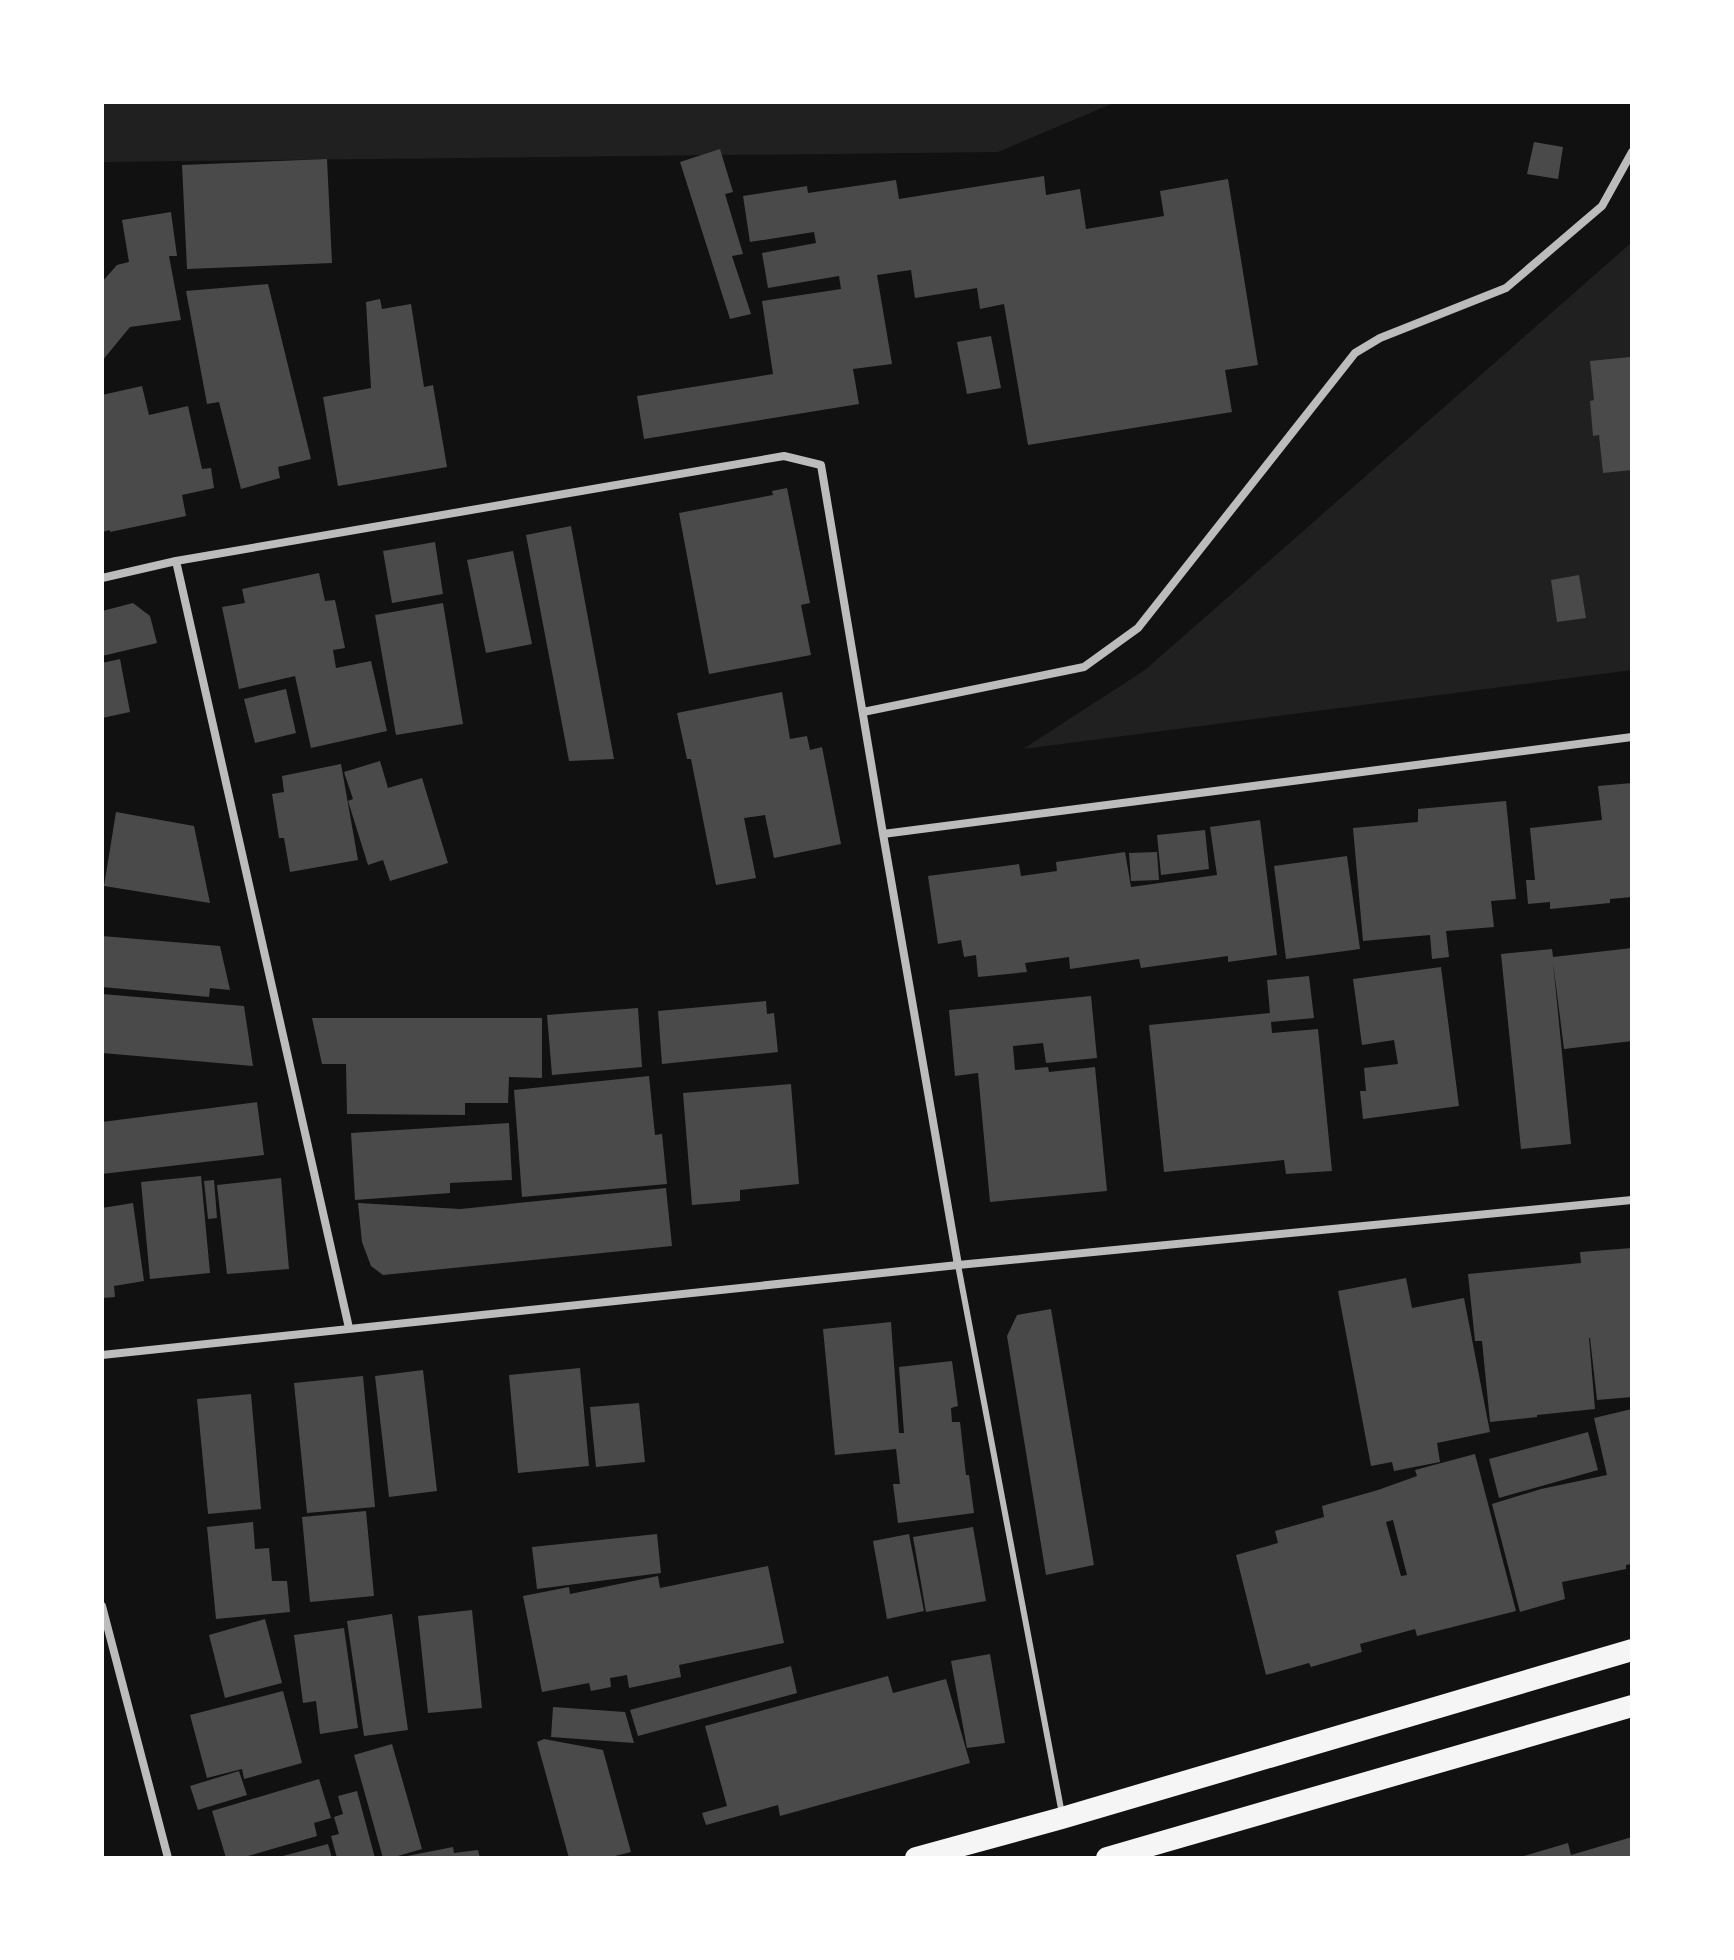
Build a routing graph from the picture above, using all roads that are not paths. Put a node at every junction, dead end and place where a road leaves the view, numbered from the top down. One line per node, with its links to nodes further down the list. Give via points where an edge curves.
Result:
1 (1632, 152): 4 (street, via 1602,206 1506,288 1355,353 1138,628 1084,667)
2 (176, 561): 3 (street); 4 (street, via 784,456 821,465); 9 (street)
3 (102, 578)
4 (863, 712): 6 (street)
5 (1632, 737): 6 (street)
6 (883, 834): 8 (street)
7 (1632, 1200): 8 (street)
8 (958, 1265): 9 (street); 14 (lane)
9 (349, 1328): 10 (street)
10 (102, 1355)
11 (102, 1606): 15 (street)
12 (1632, 1650): 14 (highway)
13 (1632, 1706): 17 (highway)
14 (1062, 1818): 16 (highway)
15 (168, 1858)
16 (916, 1858)
17 (1107, 1858)

